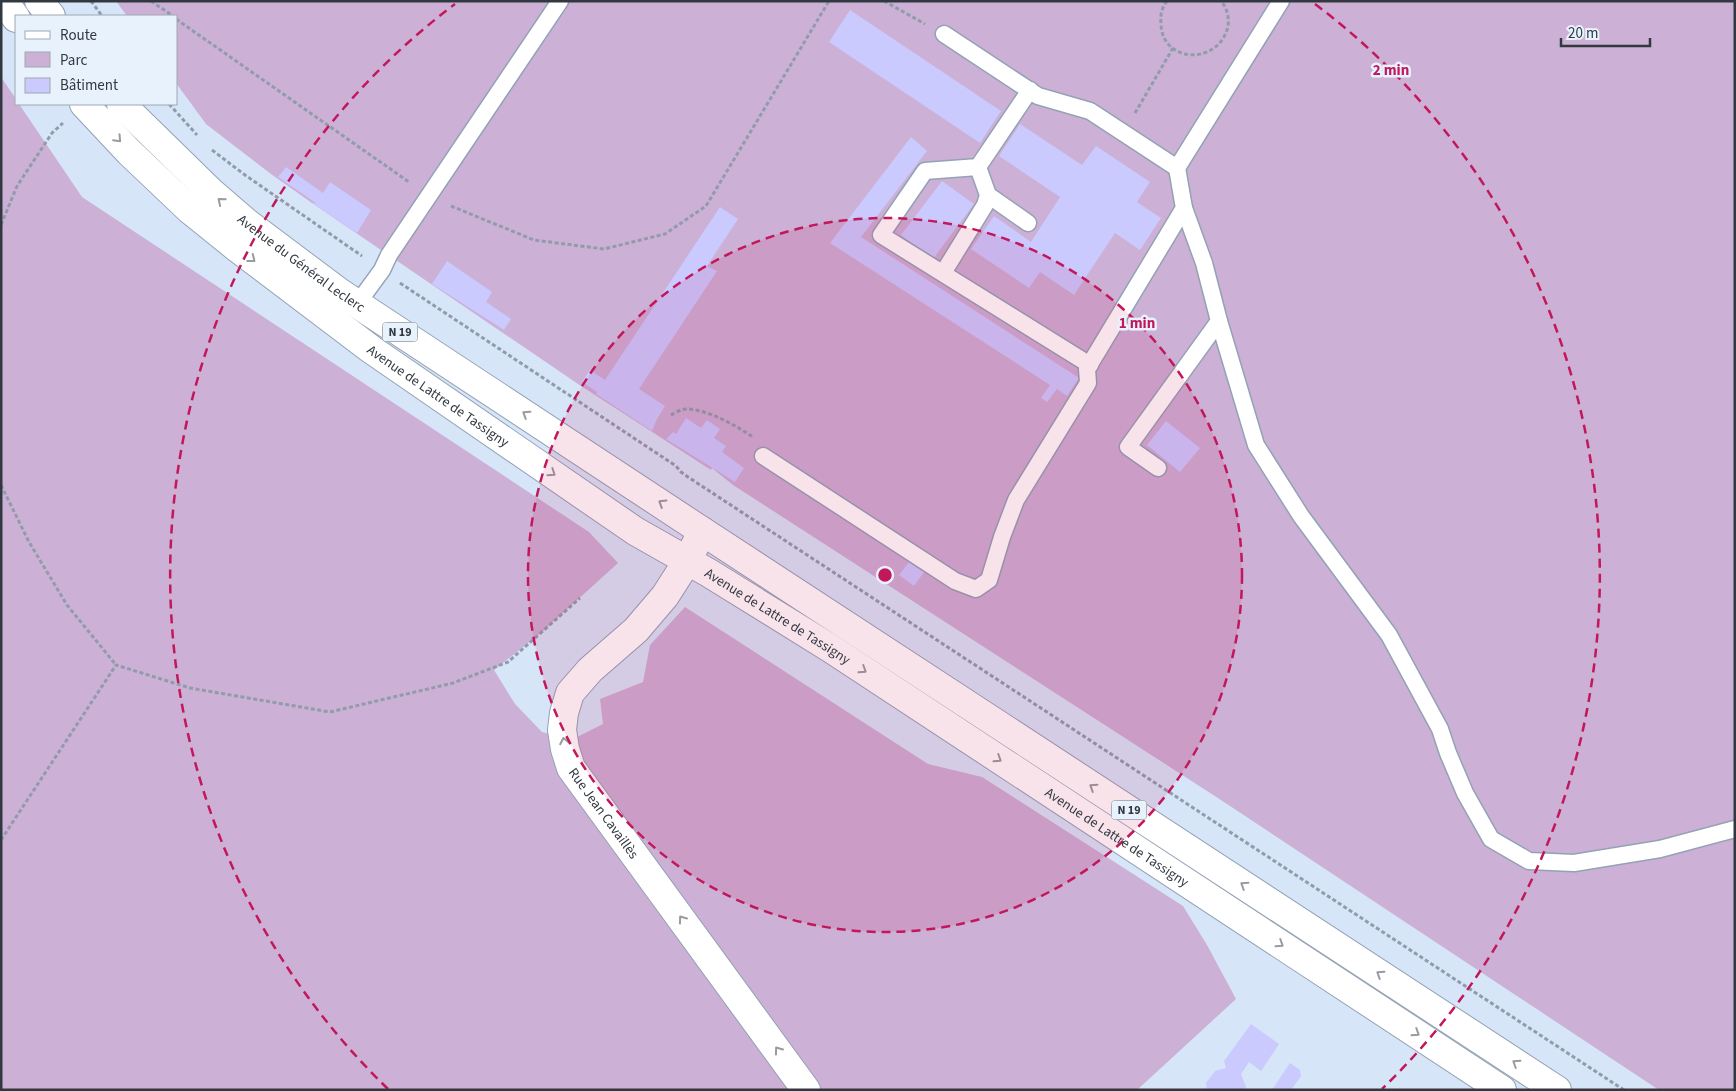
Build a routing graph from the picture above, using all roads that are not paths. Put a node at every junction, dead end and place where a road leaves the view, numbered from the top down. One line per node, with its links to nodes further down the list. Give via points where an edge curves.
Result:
1 (4, 1): 6 (main road)
2 (39, 1): 5 (main road)
3 (560, 1): 17 (lane, via 382,270 360,300)
4 (1281, 1): 12 (lane)
5 (50, 15)
6 (15, 17)
7 (944, 34): 8 (lane)
8 (1030, 90): 11 (lane); 12 (lane, via 1038,96 1090,111)
9 (122, 105): 17 (main road, Avenue du Général Leclerc / N 19, one-way to 9, via 210,192)
10 (75, 113): 23 (main road, Avenue de Lattre de Tassigny / N 19, one-way to 23, via 129,152 189,208 280,281 372,350 635,531)
11 (978, 167): 13 (lane); 16 (lane, via 925,171 881,235)
12 (1177, 168): 14 (lane)
13 (988, 194): 15 (lane); 16 (lane, via 985,205)
14 (1184, 208): 18 (lane, via 1204,263); 19 (lane)
15 (1028, 223)
16 (943, 273): 19 (lane)
17 (355, 302): 22 (main road, Avenue du Général Leclerc / N 19, one-way to 17)
18 (1219, 321): 21 (lane, via 1128,447); 24 (lane, via 1256,445 1301,516 1389,635 1440,729 1465,793 1491,839 1529,861 1574,863 1660,849)
19 (1090, 365): 20 (lane, via 1087,369 1088,383 1016,500 989,580 976,590 955,581)
20 (763, 457)
21 (1158, 468)
22 (702, 531): 23 (main road, Rue Jean Cavaillès); 27 (main road, N 19, one-way to 22)
23 (688, 560): 25 (main road, Rue Jean Cavaillès, one-way to 23, via 571,768 565,749 562,730 570,693 590,670 636,630 665,596); 26 (main road, Avenue de Lattre de Tassigny / N 19, one-way to 26, via 830,648)
24 (1735, 829)
25 (806, 1090)
26 (1502, 1090)
27 (1557, 1090)

